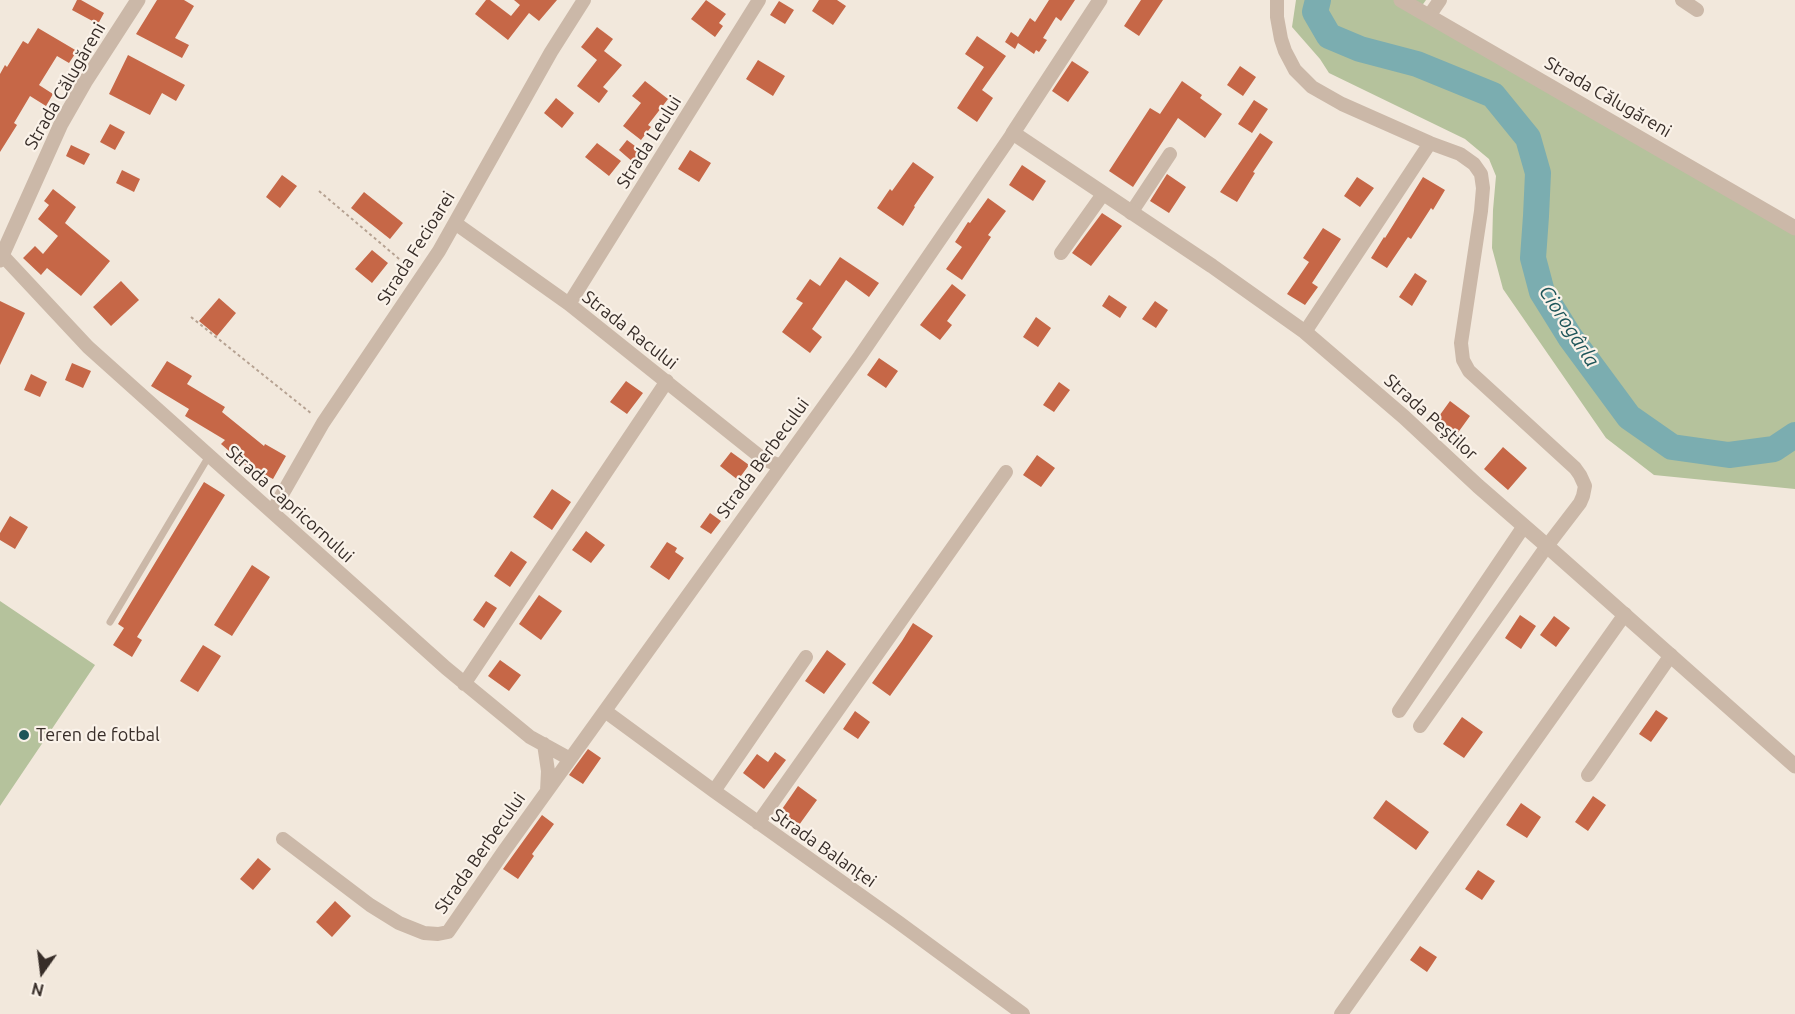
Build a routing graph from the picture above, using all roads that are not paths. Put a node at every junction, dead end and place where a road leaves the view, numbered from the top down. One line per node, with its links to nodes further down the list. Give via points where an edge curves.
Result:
1 (138, 0): 19 (street, Strada Călugăreni, via 61,124)
2 (584, 0): 16 (street, Strada Fecioarei)
3 (759, 0): 20 (street, Strada Leului)
4 (1100, 0): 11 (street, Strada Berbecului)
5 (1277, 0): 12 (street, via 1285,51 1295,70 1312,87)
6 (1401, 0): 10 (street, Strada Călugăreni)
7 (1440, 0): 10 (street)
8 (1683, 0): 9 (street)
9 (1697, 10)
10 (1429, 16): 17 (street, Strada Călugăreni)
11 (1013, 133): 14 (street, Strada Peștilor); 24 (street, Strada Berbecului)
12 (1430, 143): 21 (street); 28 (street, via 1460,154 1481,174 1481,211 1461,343 1463,360 1469,371 1575,468 1585,486 1580,503)
13 (1170, 154): 15 (street)
14 (1103, 194): 15 (street, Strada Peștilor); 18 (street)
15 (1131, 213): 21 (street, Strada Peștilor)
16 (455, 223): 20 (street, Strada Racului); 26 (street, Strada Fecioarei, via 323,423)
17 (1795, 228)
18 (1061, 253)
19 (1, 258): 23 (street, Strada Capricornului, via 88,346)
20 (569, 304): 22 (street, Strada Racului)
21 (1305, 332): 27 (street, Strada Peștilor)
22 (667, 381): 24 (street, Strada Racului, via 763,459); 33 (street)
23 (209, 456): 26 (street, Strada Capricornului); 30 (lane)
24 (781, 466): 34 (street, Strada Berbecului)
25 (1006, 472): 43 (street)
26 (272, 512): 33 (street, Strada Capricornului)
27 (1524, 526): 28 (street, Strada Peștilor); 35 (street)
28 (1547, 546): 29 (street, Strada Peștilor); 36 (street)
29 (1625, 614): 31 (street, Strada Peștilor); 46 (street)
30 (110, 622)
31 (1671, 655): 39 (street, Strada Peștilor); 40 (street)
32 (806, 657): 42 (street)
33 (465, 684): 37 (street, Strada Capricornului)
34 (605, 711): 38 (street, Strada Berbecului); 42 (street, Strada Balanței)
35 (1399, 711)
36 (1420, 726)
37 (544, 744): 38 (street, Strada Capricornului); 41 (street)
38 (570, 759): 41 (street, Strada Berbecului)
39 (1795, 766)
40 (1588, 775)
41 (547, 791): 44 (street, Strada Berbecului, via 448,932 438,934 399,923)
42 (714, 791): 43 (street, Strada Balanței)
43 (758, 823): 45 (street, Strada Balanței)
44 (283, 839)
45 (1023, 1014)
46 (1341, 1014)

